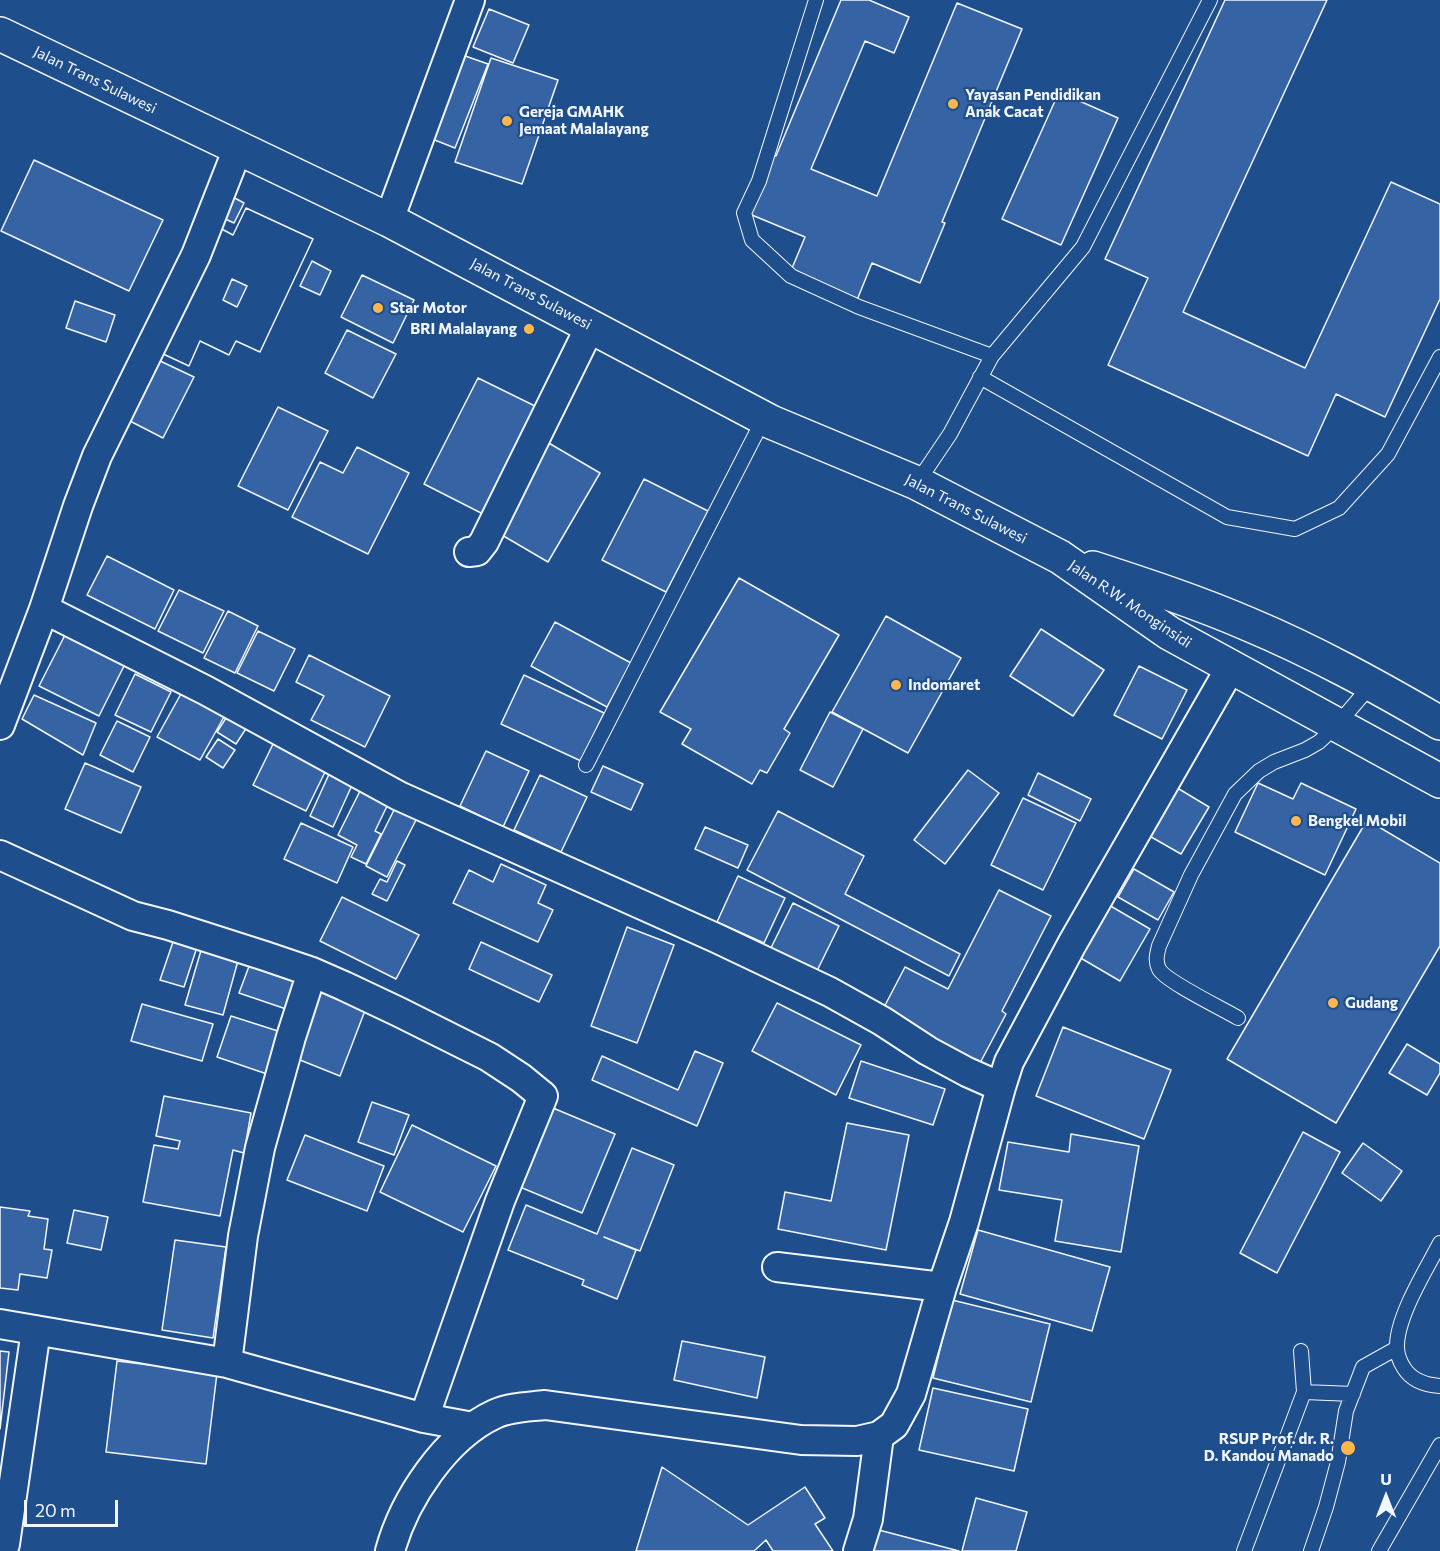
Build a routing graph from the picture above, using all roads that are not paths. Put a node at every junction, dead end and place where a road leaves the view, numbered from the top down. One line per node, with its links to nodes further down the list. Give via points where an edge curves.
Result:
1 (470, 0): 6 (street)
2 (816, 0): 8 (lane, via 759,181 744,213 752,240 791,276 859,307)
3 (1210, 0): 8 (lane, via 1083,247)
4 (0, 34): 5 (highway, Jalan Trans Sulawesi)
5 (238, 148): 6 (highway, Jalan Trans Sulawesi); 15 (street, via 196,255 97,456)
6 (389, 220): 7 (highway, Jalan Trans Sulawesi)
7 (591, 325): 11 (highway, Jalan Trans Sulawesi); 13 (street, via 484,542 477,551)
8 (992, 356): 10 (lane)
9 (1440, 357): 10 (lane, via 1388,454 1339,508 1295,529 1227,517)
10 (980, 377): 12 (lane, via 950,434)
11 (764, 418): 12 (highway, Jalan Trans Sulawesi); 21 (lane)
12 (917, 483): 14 (highway, Jalan Trans Sulawesi)
13 (469, 552)
14 (1060, 557): 16 (highway, Jalan R.W. Monginsidi, via 1169,633); 17 (highway, Jalan R.W. Monginsidi, via 1250,624)
15 (44, 609): 19 (street); 26 (street, via 205,690 399,796 830,992 928,1051)
16 (1231, 667): 20 (highway, Jalan R.W. Monginsidi); 26 (street, via 1072,944 1009,1062)
17 (1372, 684): 18 (highway, Jalan R.W. Monginsidi); 20 (lane)
18 (1440, 723)
19 (0, 725)
20 (1336, 726): 22 (highway, Jalan R.W. Monginsidi); 25 (lane, via 1319,742 1259,771 1235,794 1191,875 1159,946 1156,958 1160,970 1172,981)
21 (586, 765)
22 (1440, 781)
23 (0, 855): 24 (street, via 133,916)
24 (312, 972): 34 (street, via 260,1148 243,1236); 38 (street, via 489,1057 543,1096 500,1201)
25 (1239, 1018)
26 (1001, 1087): 29 (street)
27 (1440, 1243): 32 (lane, via 1413,1294)
28 (777, 1268): 29 (street)
29 (942, 1287): 40 (street, via 911,1394 894,1425)
30 (0, 1324): 31 (street)
31 (36, 1330): 34 (street); 42 (street)
32 (1397, 1348): 35 (lane, via 1400,1363 1408,1374 1419,1382); 37 (lane, via 1363,1367)
33 (1300, 1351): 36 (lane)
34 (227, 1363): 38 (street)
35 (1440, 1386)
36 (1304, 1392): 37 (lane); 45 (lane)
37 (1353, 1394): 46 (lane, via 1346,1411 1338,1462)
38 (424, 1418): 39 (street)
39 (473, 1427): 40 (street, via 495,1414 545,1405 801,1440 857,1441); 43 (street, via 424,1478 406,1508)
40 (879, 1436): 44 (street, via 868,1519)
41 (1440, 1445): 47 (lane)
42 (5, 1544)
43 (390, 1551)
44 (858, 1551)
45 (1244, 1551)
46 (1311, 1551)
47 (1380, 1551)

